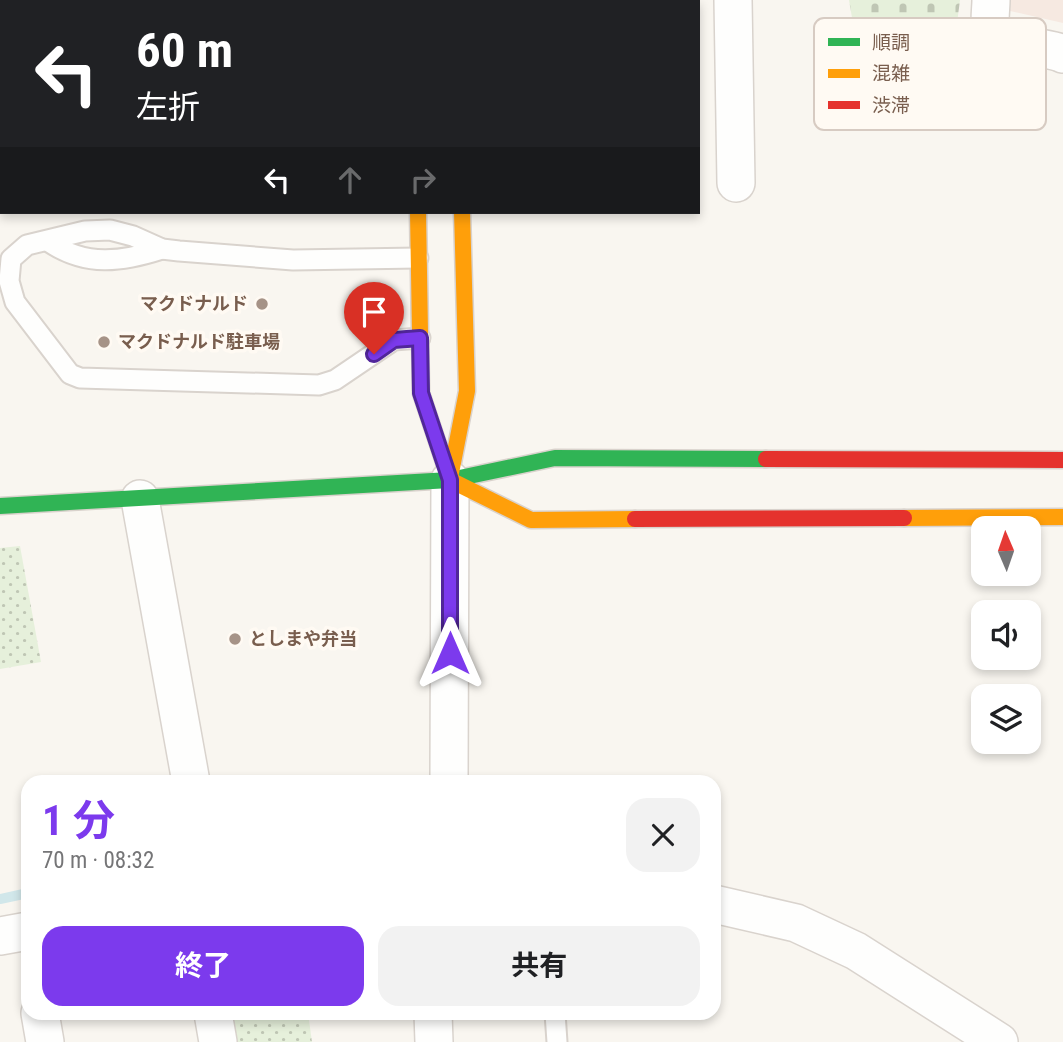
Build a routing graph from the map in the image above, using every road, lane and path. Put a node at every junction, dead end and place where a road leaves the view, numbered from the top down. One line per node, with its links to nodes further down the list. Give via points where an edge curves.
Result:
1 (733, 0): 6 (street)
2 (991, 0): 3 (street)
3 (992, 18)
4 (1046, 50): 5 (street)
5 (1063, 54)
6 (736, 183)
7 (418, 214): 11 (street)
8 (462, 214): 14 (street, via 467,391)
9 (49, 242): 10 (lane, via 85,231 110,230); 10 (lane, via 98,260 118,260); 12 (lane, via 27,245 11,259 9,281 15,302 30,324 70,374 80,378 319,385 335,380 394,340)
10 (162, 248): 11 (lane, via 293,260)
11 (418, 258): 12 (street)
12 (420, 338): 14 (street, via 421,393)
13 (1063, 460): 14 (street, via 555,458)
14 (450, 480): 15 (street); 17 (street, via 531,520); 19 (street)
15 (139, 499): 16 (street); 18 (street)
16 (0, 506)
17 (1063, 517)
18 (190, 775)
19 (449, 775)
20 (721, 906): 29 (street, via 796,922 844,945)
21 (41, 1020): 25 (street)
22 (214, 1020): 26 (street)
23 (433, 1020): 27 (street)
24 (556, 1020): 28 (lane)
25 (45, 1042)
26 (218, 1042)
27 (434, 1042)
28 (558, 1042)
29 (999, 1042)

